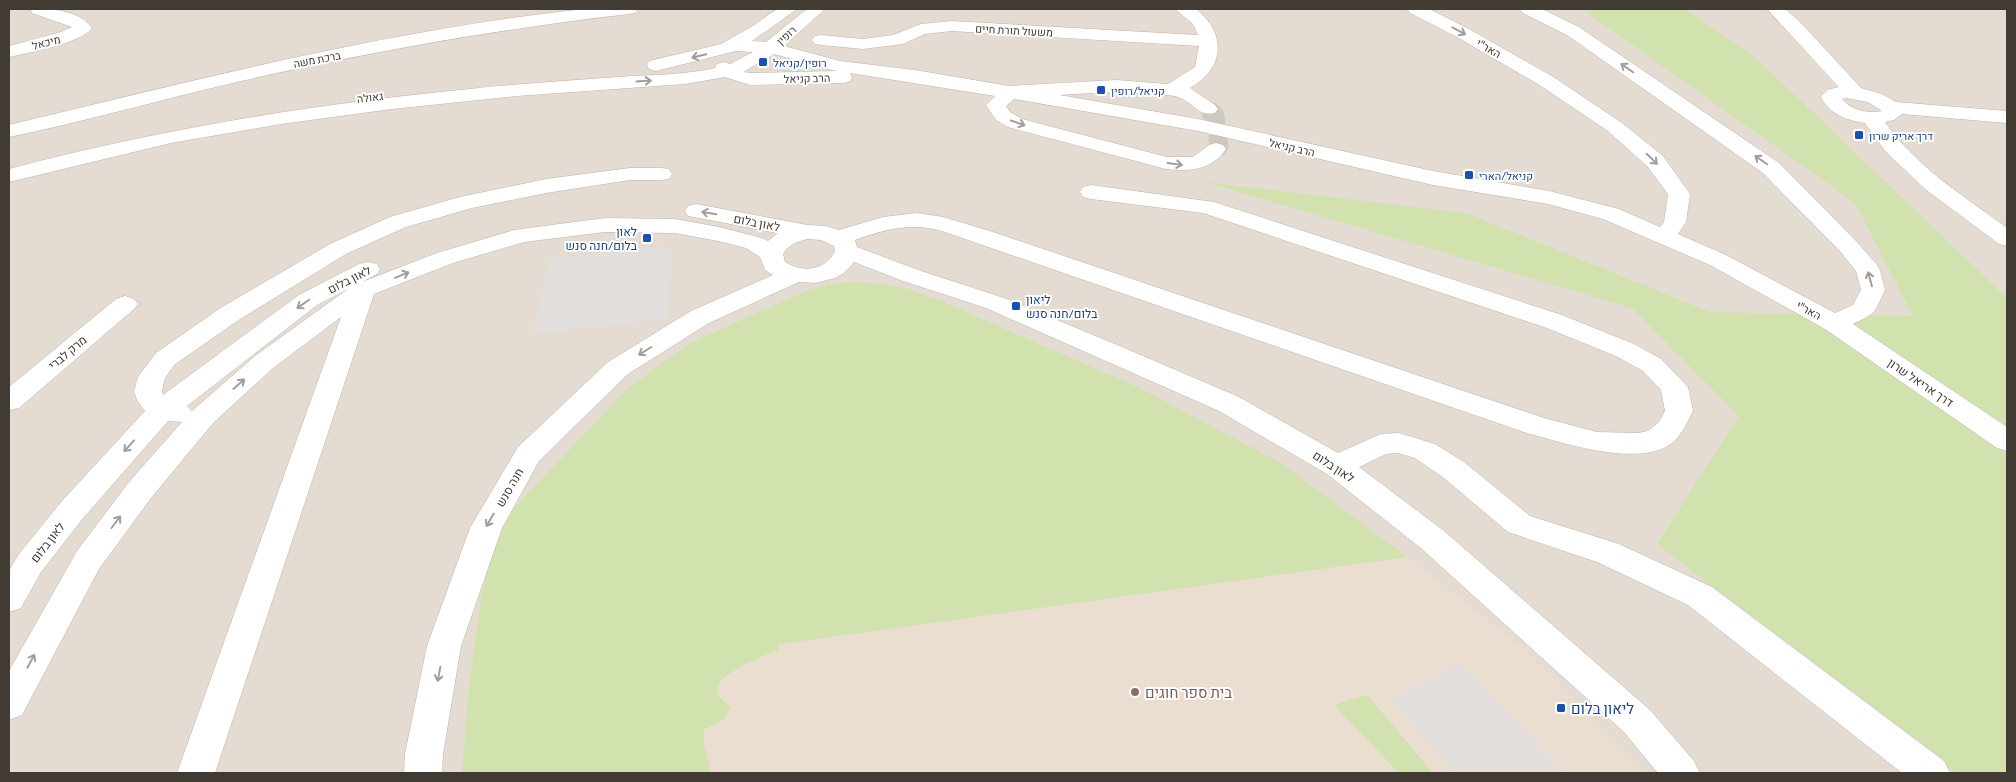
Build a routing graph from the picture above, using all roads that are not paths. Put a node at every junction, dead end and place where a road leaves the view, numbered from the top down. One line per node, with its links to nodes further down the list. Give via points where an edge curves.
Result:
1 (38, 9): 13 (street, מיכאל, via 78,23 83,28 67,36)
2 (629, 9): 25 (street, ברכת משה, via 554,16 262,70)
3 (788, 9): 11 (street, רופין)
4 (817, 9): 12 (street, רופין)
5 (1184, 9): 10 (street, via 1192,12 1204,26)
6 (1416, 9): 32 (street, האר"י, one-way to 32, via 1548,82 1615,127 1655,161 1679,194 1674,222)
7 (1529, 9): 40 (street, האר"י, one-way to 7, via 1863,310 1873,290 1868,270 1827,225 1771,168 1573,31)
8 (1775, 9): 20 (street)
9 (821, 40): 10 (street, משעול תורת חיים, via 863,44 897,40 921,30 952,26)
10 (1209, 41): 18 (street, via 1207,61 1201,72)
11 (730, 46): 12 (street, הרב קניאל); 15 (street, via 720,59); 27 (street, גאולה, one-way to 27, via 648,66 430,89 227,117)
12 (772, 48): 14 (street, הרב קניאל); 15 (street, רופין, via 750,62)
13 (9, 52)
14 (803, 57): 16 (street, הרב קניאל, via 839,66); 17 (street)
15 (726, 71): 17 (street, הרב קניאל, via 750,79); 29 (street, גאולה, one-way to 15, via 145,143 332,110 449,96 678,79)
16 (916, 76): 17 (street, הרב קניאל); 19 (street, הרב קניאל)
17 (786, 79)
18 (1171, 90): 19 (street, via 1116,86); 22 (street, via 1184,92)
19 (1010, 92): 26 (street, one-way to 26, via 996,105 1003,116 1015,123 1183,165 1210,158); 32 (street, הרב קניאל, via 1198,125 1433,178 1549,198 1611,214)
20 (1855, 93): 21 (street, via 1872,96); 24 (street, via 1839,93 1831,100 1845,111)
21 (1891, 107): 23 (street); 24 (street, via 1893,113 1890,116)
22 (1208, 109)
23 (2007, 117)
24 (1872, 118): 33 (street, via 1892,147 1933,184)
25 (9, 131)
26 (1216, 149)
27 (9, 166)
28 (661, 174): 42 (street, via 630,174 546,186 468,202 398,222 338,249 228,315 165,359 152,377 148,391 151,400)
29 (9, 176)
30 (1090, 192): 34 (street, via 1206,207 1553,321 1625,350 1652,365 1674,387 1679,411 1669,429 1656,440 1638,444 1597,442 1537,426 930,222 885,223)
31 (808, 232): 34 (street, via 826,233); 35 (street, via 780,242); 42 (street, לאון בלום, one-way to 42, via 686,209 619,206 554,213 454,236 374,266 308,300)
32 (1665, 236): 40 (street, האר"י, via 1718,260)
33 (2007, 239)
34 (843, 245): 36 (street, via 842,263); 37 (street, לאון בלום)
35 (780, 265): 36 (street, via 812,275); 38 (street, לאון בלום, one-way to 35, via 445,258 522,235 605,225 675,226 719,234 754,243); 49 (street, חנה סנש, one-way to 49, via 738,299 686,325 618,368 528,454 486,528 444,646)
36 (827, 272): 37 (street, לאון בלום)
37 (912, 276): 45 (street, לאון בלום, via 995,303 1220,400)
38 (363, 290): 43 (street, לאון בלום, one-way to 38, via 264,362); 48 (street, לאון בלום)
39 (125, 304): 41 (street, מרק לברי)
40 (1834, 323): 44 (street, דרך אריאל שרון)
41 (9, 401)
42 (162, 410): 43 (street); 46 (street, לאון בלום, one-way to 46, via 73,509 30,563)
43 (203, 416): 47 (street, לאון בלום, one-way to 43, via 88,560 140,490)
44 (2007, 441)
45 (1337, 466): 50 (street, לאון בלום, via 1433,540 1637,721); 51 (street, via 1381,444 1399,443 1425,451 1454,470 1519,524 1608,553 1700,596)
46 (9, 598)
47 (9, 704)
48 (196, 773)
49 (423, 773)
50 (1681, 773)
51 (1931, 773)

